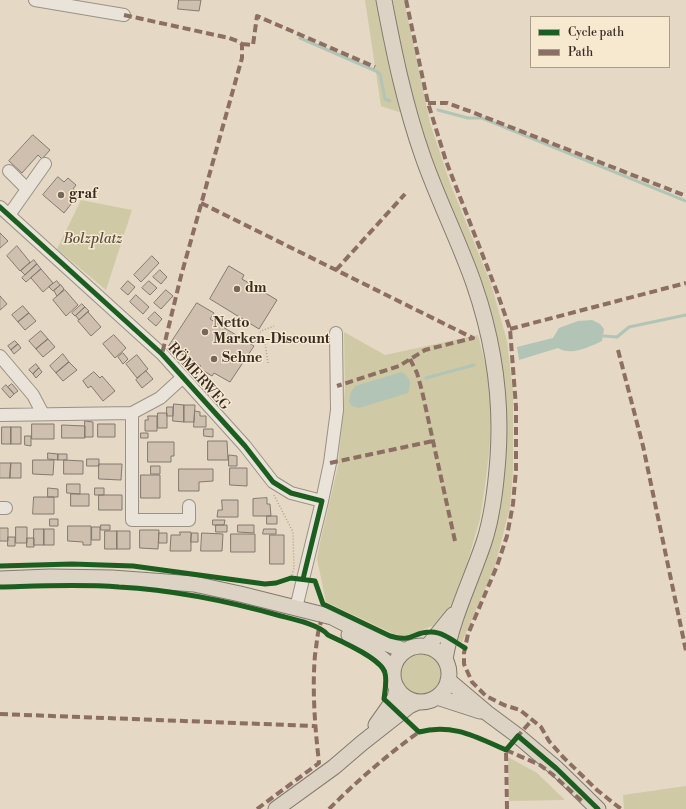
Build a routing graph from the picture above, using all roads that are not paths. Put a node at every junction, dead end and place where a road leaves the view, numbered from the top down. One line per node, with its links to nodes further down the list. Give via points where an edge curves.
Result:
1 (35, 0): 3 (street)
2 (384, 0): 21 (main road, via 407,107 428,172 480,301 496,384 498,456 492,506 485,540)
3 (48, 1): 4 (street)
4 (64, 2): 5 (street)
5 (108, 6): 6 (street)
6 (124, 14)
7 (45, 164): 9 (street)
8 (9, 171): 9 (street)
9 (28, 190): 11 (street)
10 (0, 207): 11 (street, RÖMERWEG)
11 (9, 215): 14 (street, RÖMERWEG, via 162,354)
12 (336, 334): 18 (street, via 336,417)
13 (0, 356): 16 (street, via 34,394)
14 (183, 377): 15 (street, via 160,398); 18 (street, RÖMERWEG, via 245,446 273,482 291,493)
15 (132, 413): 16 (street); 19 (street, via 132,520 189,520)
16 (42, 414): 17 (street)
17 (0, 415)
18 (322, 501): 22 (street, via 303,579)
19 (189, 506)
20 (0, 579): 22 (main road, via 90,577 168,582 211,587)
21 (459, 608): 23 (main road); 25 (main road)
22 (300, 609): 24 (main road, via 332,617); 26 (main road, via 362,643)
23 (427, 647): 24 (main road, via 414,647); 25 (main road, via 437,651)
24 (405, 651): 26 (main road)
25 (445, 659): 27 (main road, via 449,669)
26 (393, 668): 28 (main road)
27 (448, 680): 29 (main road); 31 (main road)
28 (396, 688): 30 (main road, via 407,699); 32 (main road, via 391,705)
29 (438, 697): 30 (main road, via 428,702); 31 (main road)
30 (418, 702): 32 (main road, via 409,706)
31 (487, 713): 34 (main road, via 540,755)
32 (362, 743): 33 (main road)
33 (276, 809)
34 (598, 809)

